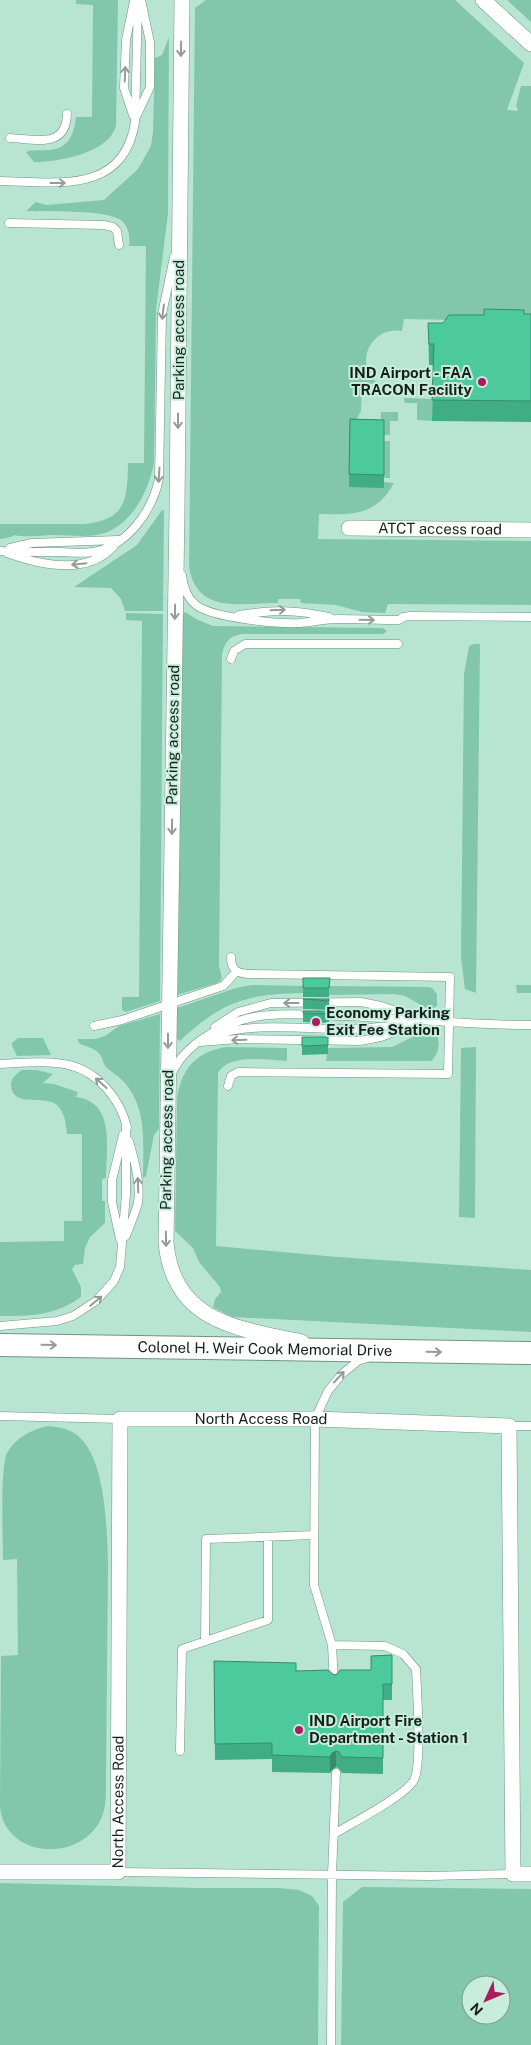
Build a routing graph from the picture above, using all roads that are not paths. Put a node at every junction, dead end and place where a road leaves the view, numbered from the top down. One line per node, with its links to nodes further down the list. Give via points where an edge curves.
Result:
1 (136, 0): 7 (lane); 7 (lane, one-way to 1, via 124,88 126,40)
2 (142, 0): 7 (lane, via 150,42 150,87)
3 (182, 0): 11 (street, Parking access road, one-way to 11)
4 (483, 0): 5 (street)
5 (527, 39)
6 (67, 114): 8 (lane, via 65,127 58,137)
7 (135, 122): 9 (lane, one-way to 7, via 69,182 98,175 110,168 128,149)
8 (10, 138)
9 (0, 182)
10 (9, 223): 12 (lane, via 104,225 118,232)
11 (179, 230): 13 (street, Parking access road, one-way to 13); 16 (lane, one-way to 16, via 162,314 159,479 146,513)
12 (119, 245)
13 (177, 510): 18 (lane, via 186,592 203,610); 25 (street, Parking access road, one-way to 25)
14 (349, 528): 15 (street, ATCT access road)
15 (531, 530)
16 (120, 540): 17 (lane, via 32,543); 17 (lane, one-way to 17, via 100,558 80,564 31,562)
17 (0, 551)
18 (229, 616): 20 (lane, via 285,623); 20 (lane, one-way to 20, via 276,610 302,611)
19 (531, 617): 20 (lane, one-way to 19)
20 (336, 619)
21 (398, 644): 22 (lane, via 245,644 234,651)
22 (231, 659)
23 (231, 957): 24 (lane)
24 (236, 972): 25 (lane, via 223,986); 27 (lane, via 450,977)
25 (168, 1004): 29 (lane); 32 (street, Parking access road, one-way to 32)
26 (425, 1020): 27 (lane); 30 (lane, via 360,1028 238,1030); 30 (lane, one-way to 30, via 381,1037 360,1041 238,1039); 30 (lane, via 329,1015 255,1017 220,1027); 30 (lane, one-way to 30, via 361,1002 271,1003 238,1012)
27 (450, 1021): 28 (lane); 33 (lane, via 448,1074 238,1072 231,1076)
28 (531, 1025)
29 (94, 1026)
30 (199, 1042): 32 (lane, via 179,1061)
31 (0, 1064): 34 (lane, one-way to 31, via 116,1099 96,1079 76,1067 51,1063)
32 (168, 1082): 38 (street, Parking access road, one-way to 38, via 166,1243 170,1268 180,1289 197,1309 220,1321)
33 (228, 1086)
34 (126, 1124): 35 (lane, via 127,1190); 35 (lane, via 112,1180 112,1202); 35 (lane, one-way to 34, via 138,1203 138,1182)
35 (122, 1248): 36 (lane, one-way to 35, via 57,1321 82,1311 102,1296 114,1281 120,1267)
36 (0, 1326)
37 (0, 1344): 38 (street, Colonel H. Weir Cook Memorial Drive, one-way to 38)
38 (342, 1351): 39 (street, Colonel H. Weir Cook Memorial Drive)
39 (385, 1352): 40 (street, Colonel H. Weir Cook Memorial Drive, one-way to 40); 43 (lane, one-way to 39, via 328,1391 342,1374 358,1361)
40 (531, 1353)
41 (0, 1416): 42 (lane)
42 (120, 1419): 43 (street, North Access Road); 55 (street, North Access Road)
43 (315, 1419): 44 (street, North Access Road); 46 (lane)
44 (509, 1426): 45 (lane); 56 (street)
45 (531, 1426)
46 (314, 1535): 47 (lane); 49 (lane, via 314,1585)
47 (268, 1537): 48 (lane, via 268,1620); 48 (lane, via 206,1539)
48 (205, 1640): 51 (lane, via 182,1648)
49 (332, 1645): 50 (lane); 53 (lane, via 386,1646 403,1654 416,1669 418,1763 414,1780 400,1794)
50 (334, 1686)
51 (180, 1750)
52 (336, 1773): 53 (lane)
53 (334, 1834): 58 (lane)
54 (0, 1872): 55 (street, North Access Road)
55 (118, 1872): 58 (lane)
56 (513, 1874): 57 (street); 58 (lane)
57 (531, 1874)
58 (332, 1875): 59 (lane)
59 (331, 2045)

